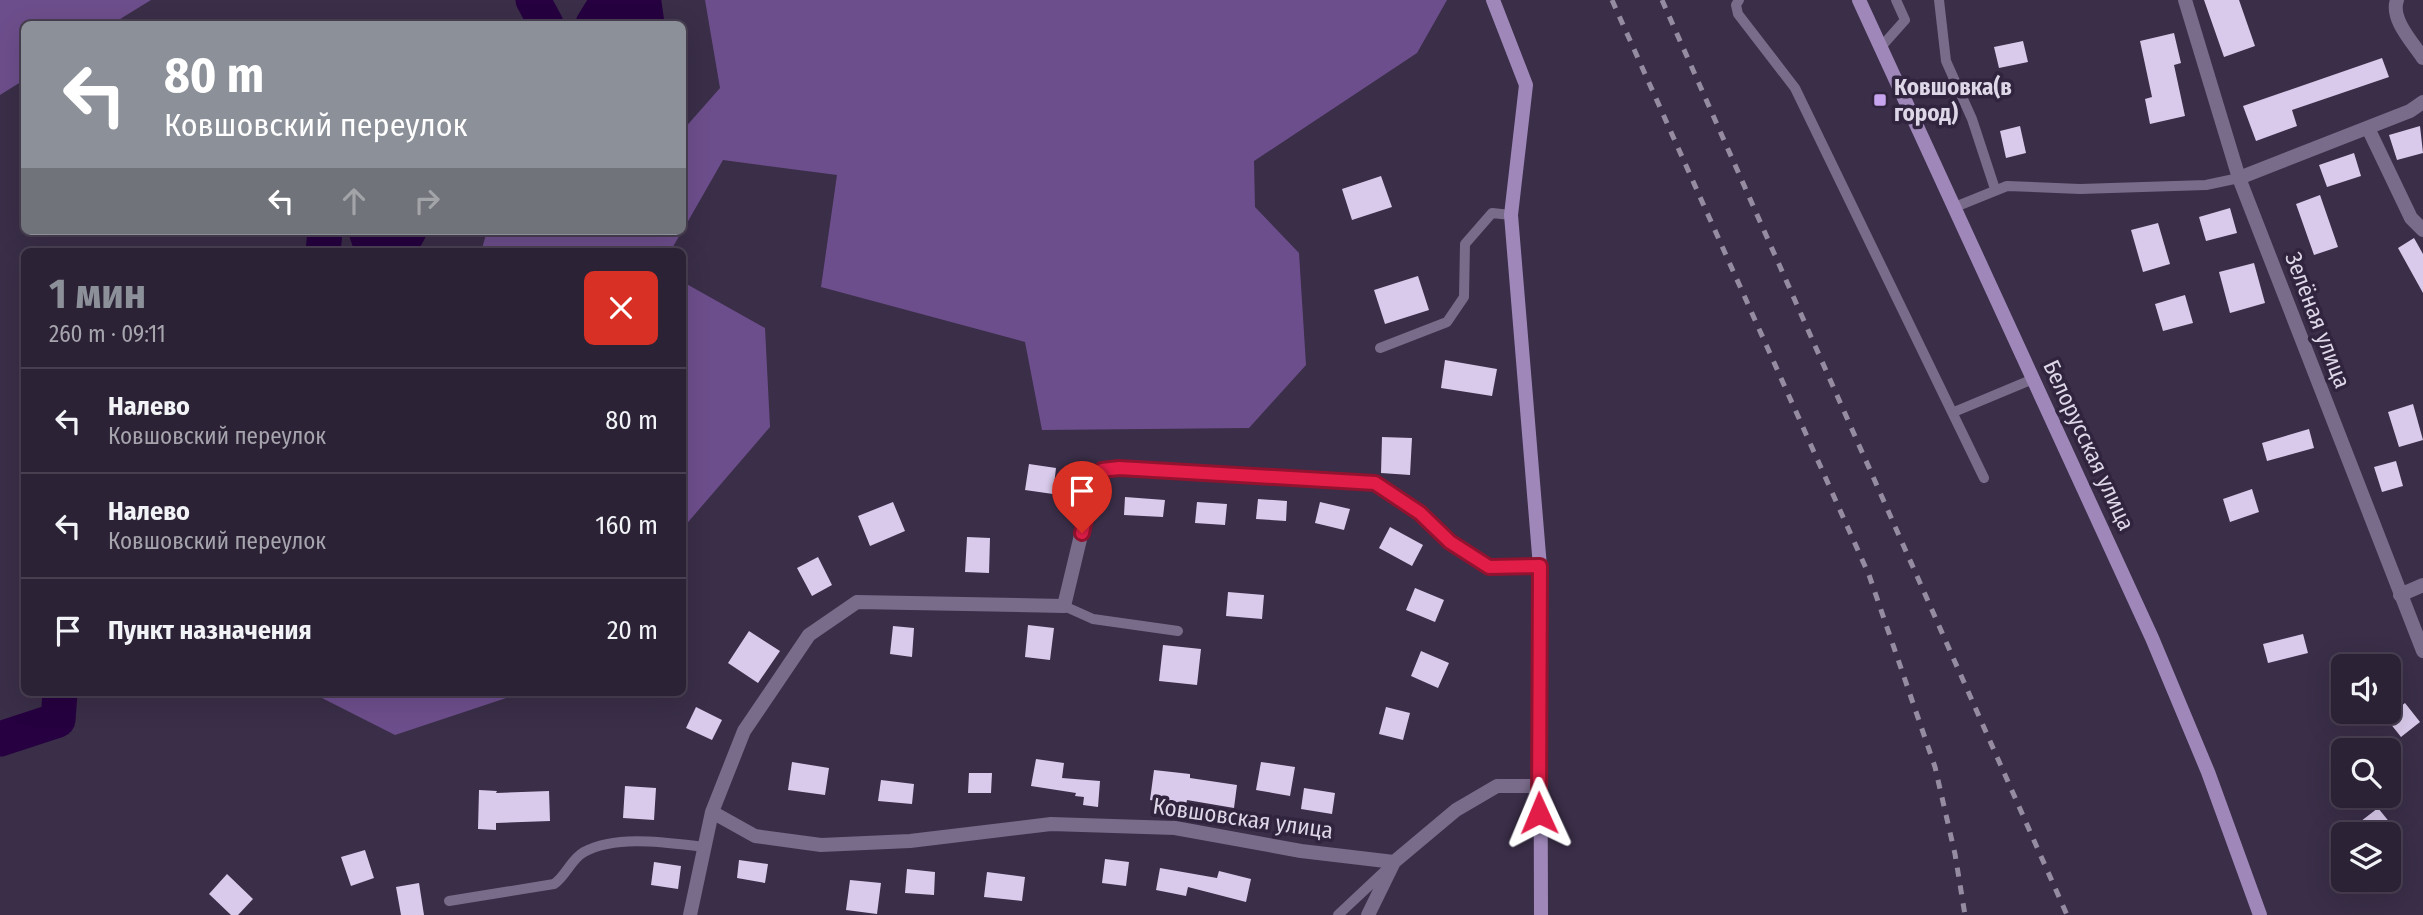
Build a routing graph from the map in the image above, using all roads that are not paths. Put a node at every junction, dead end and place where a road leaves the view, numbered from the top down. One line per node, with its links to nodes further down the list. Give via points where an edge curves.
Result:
1 (1493, 0): 15 (main road, via 1526,85)
2 (1739, 0): 19 (lane, via 1738,14 1795,88)
3 (1859, 0): 8 (main road, Белорусская улица)
4 (1896, 0): 8 (lane, via 1905,20)
5 (1939, 0): 13 (lane, via 1946,61 1972,119)
6 (2185, 0): 12 (street, Зелёная улица)
7 (2397, 0): 9 (street, via 2397,18)
8 (1881, 47): 14 (main road, Белорусская улица)
9 (2423, 58)
10 (2423, 102): 11 (street)
11 (2368, 128): 12 (street); 16 (street, via 2411,218)
12 (2239, 178): 13 (lane, via 2206,185); 23 (street, Зелёная улица)
13 (1995, 189): 14 (lane)
14 (1955, 206): 18 (main road, Белорусская улица)
15 (1511, 215): 17 (lane, via 1492,213 1465,244 1464,297 1447,322); 21 (main road)
16 (2423, 230)
17 (1380, 348)
18 (2033, 379): 19 (lane); 36 (main road, Белорусская улица, via 2152,638)
19 (1954, 412): 20 (lane)
20 (1984, 478)
21 (1540, 566): 24 (street, via 1489,567 1375,483 1119,468 1102,470 1093,485); 27 (main road)
22 (2423, 585): 23 (street)
23 (2400, 595): 26 (street, Зелёная улица)
24 (1064, 606): 25 (lane, via 1093,618); 28 (street, via 857,602 809,635 744,731)
25 (1178, 631)
26 (2423, 652)
27 (1539, 786): 30 (street, via 1496,786 1455,810); 35 (main road)
28 (712, 812): 29 (street); 30 (street, Ковшовская улица, via 755,836 821,845 910,841 1065,824 1175,828)
29 (705, 847): 31 (lane, via 631,842 600,845 581,853 554,884); 32 (street)
30 (1394, 862): 33 (lane); 34 (street)
31 (449, 901)
32 (690, 915)
33 (1338, 915)
34 (1368, 915)
35 (1541, 915)
36 (2260, 915)

